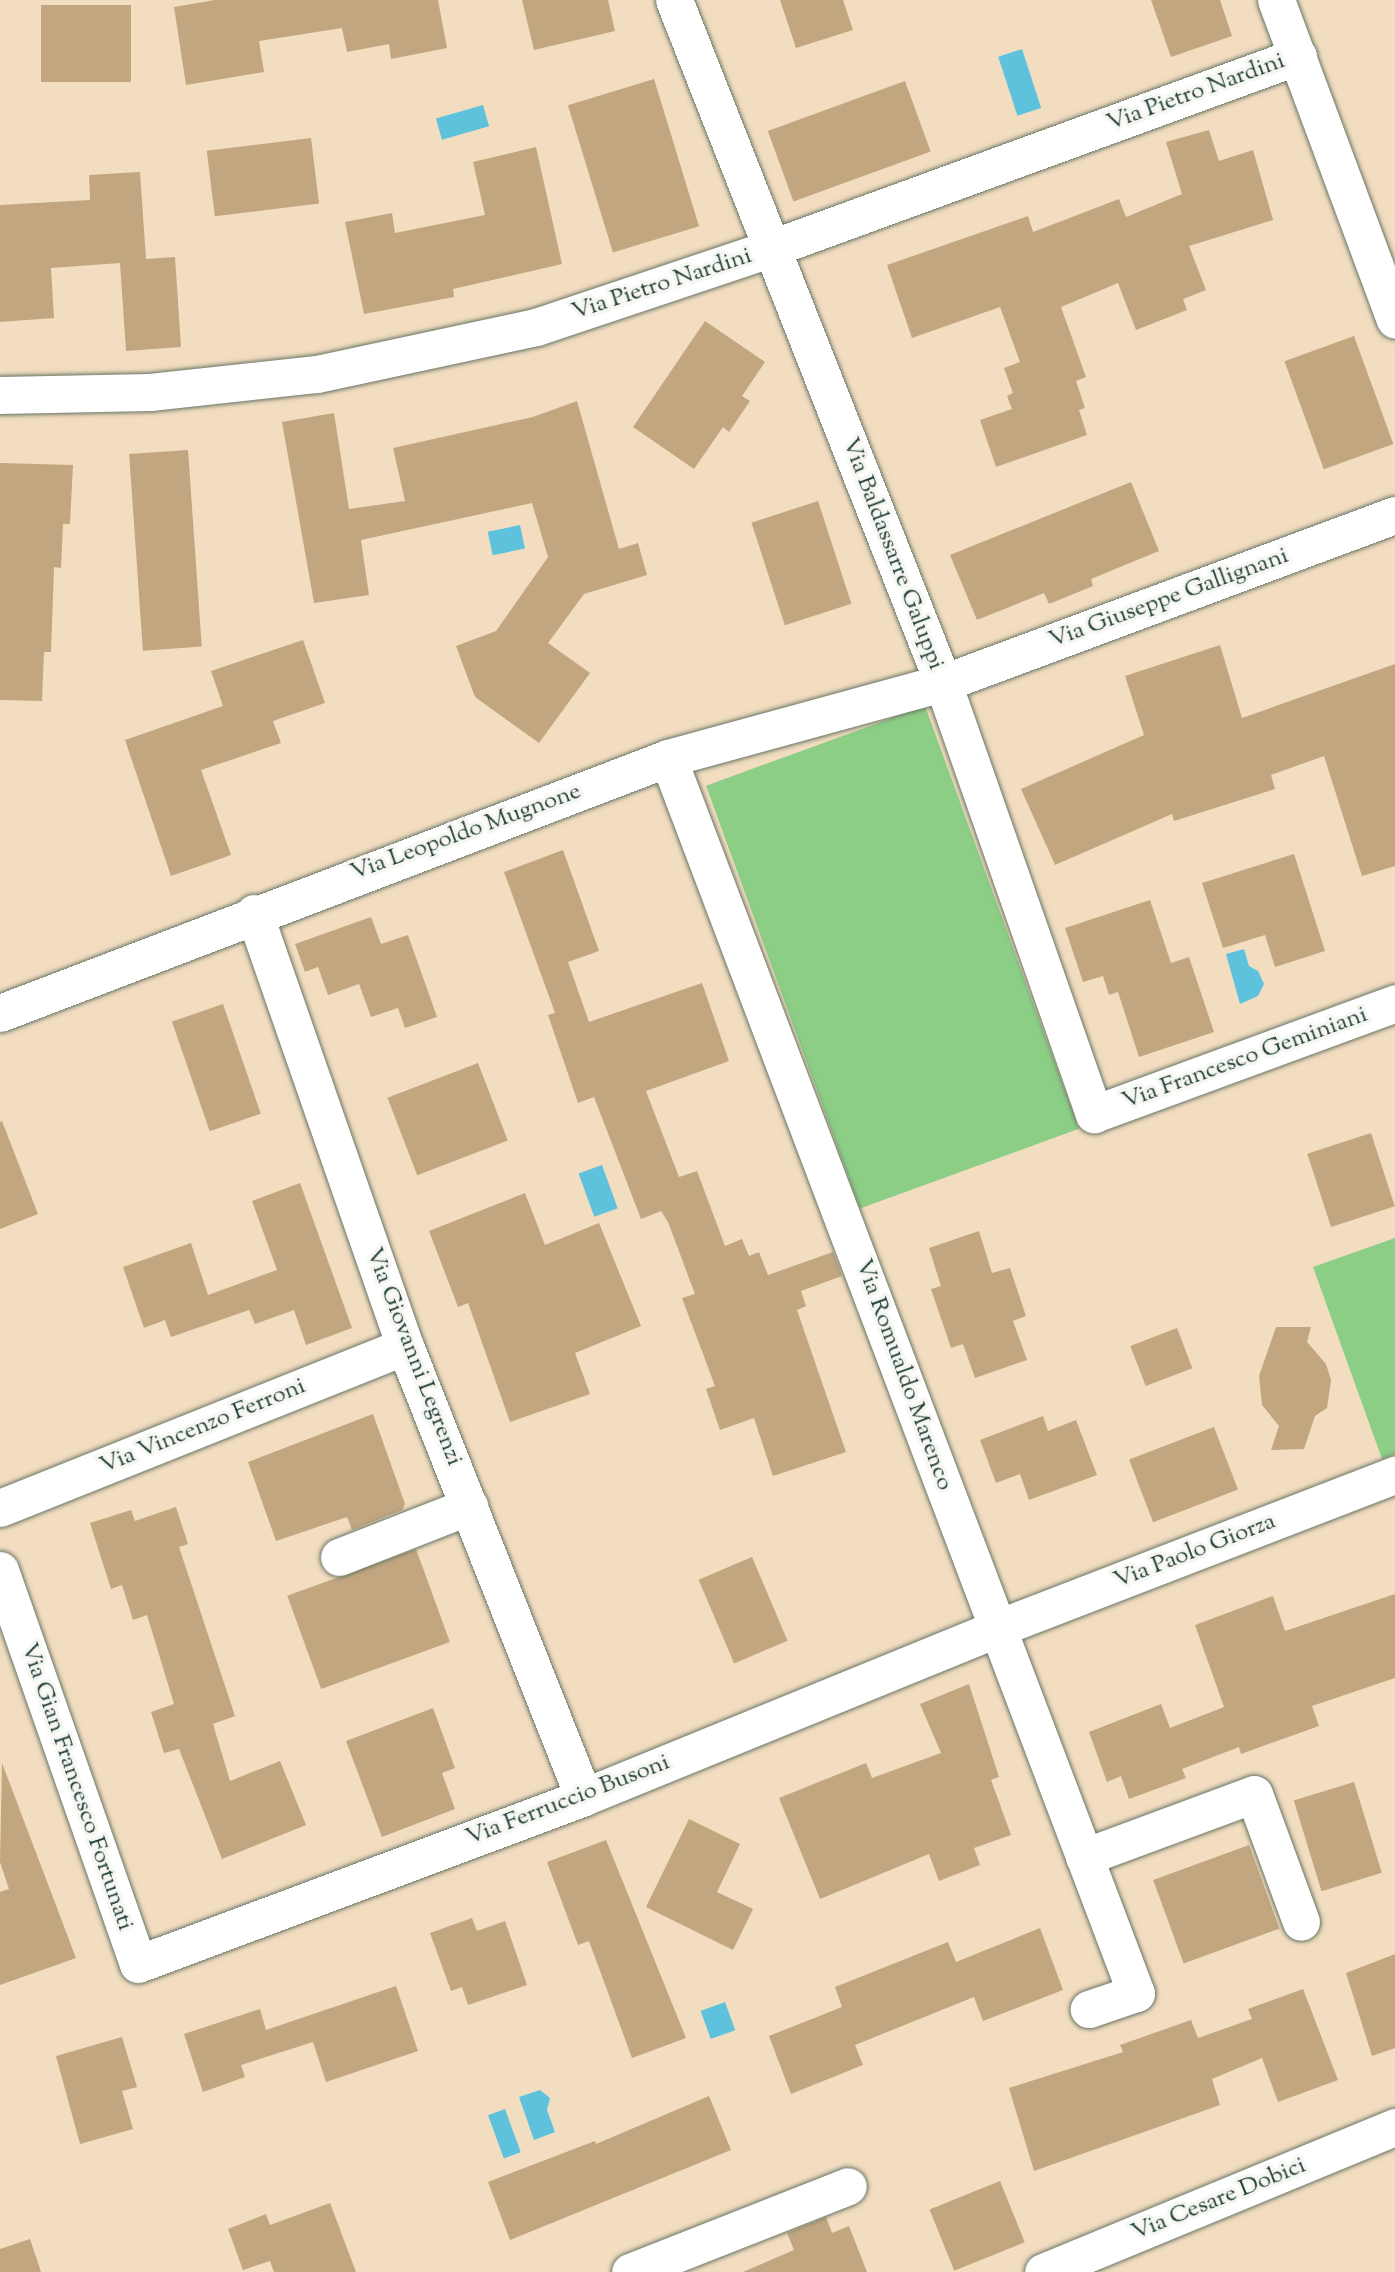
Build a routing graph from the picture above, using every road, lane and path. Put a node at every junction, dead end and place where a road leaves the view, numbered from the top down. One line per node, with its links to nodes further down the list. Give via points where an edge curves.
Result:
1 (674, 0): 4 (street, Via Baldassarre Galuppi)
2 (1276, 0): 3 (street)
3 (1298, 56): 4 (street, Via Pietro Nardini); 5 (street)
4 (772, 248): 6 (street, Via Pietro Nardini, via 536,327 317,374 150,392); 8 (street, Via Baldassarre Galuppi)
5 (1395, 320)
6 (0, 395)
7 (1395, 515): 8 (street, Via Giuseppe Gallignani)
8 (943, 683): 9 (street, Via Leopoldo Mugnone); 13 (street, Via Baldassarre Galuppi)
9 (668, 758): 10 (street, Via Leopoldo Mugnone); 20 (street, Via Romualdo Marenco, via 854,1241)
10 (254, 913): 12 (street, Via Leopoldo Mugnone); 14 (street, Via Giovanni Legrenzi)
11 (1395, 1003): 13 (street, Via Francesco Geminiani)
12 (0, 1013)
13 (1094, 1114)
14 (405, 1346): 16 (street, Via Giovanni Legrenzi); 17 (street, Via Vincenzo Ferroni)
15 (1395, 1475): 20 (street, Via Paolo Giorza)
16 (469, 1506): 18 (street); 21 (street, Via Giovanni Legrenzi)
17 (0, 1508)
18 (339, 1557)
19 (0, 1570): 24 (street, Via Gian Francesco Fortunati)
20 (995, 1629): 21 (street, Via Ferruccio Busoni); 22 (street, Via Romualdo Marenco)
21 (584, 1797): 24 (street, Via Ferruccio Busoni)
22 (1084, 1857): 23 (street, via 1254,1794); 25 (street, Via Romualdo Marenco, via 1136,1993)
23 (1301, 1922)
24 (138, 1964)
25 (1089, 2010)
26 (1395, 2127): 29 (street, Via Cesare Dobici)
27 (848, 2186): 28 (street)
28 (630, 2272)
29 (1042, 2272)

